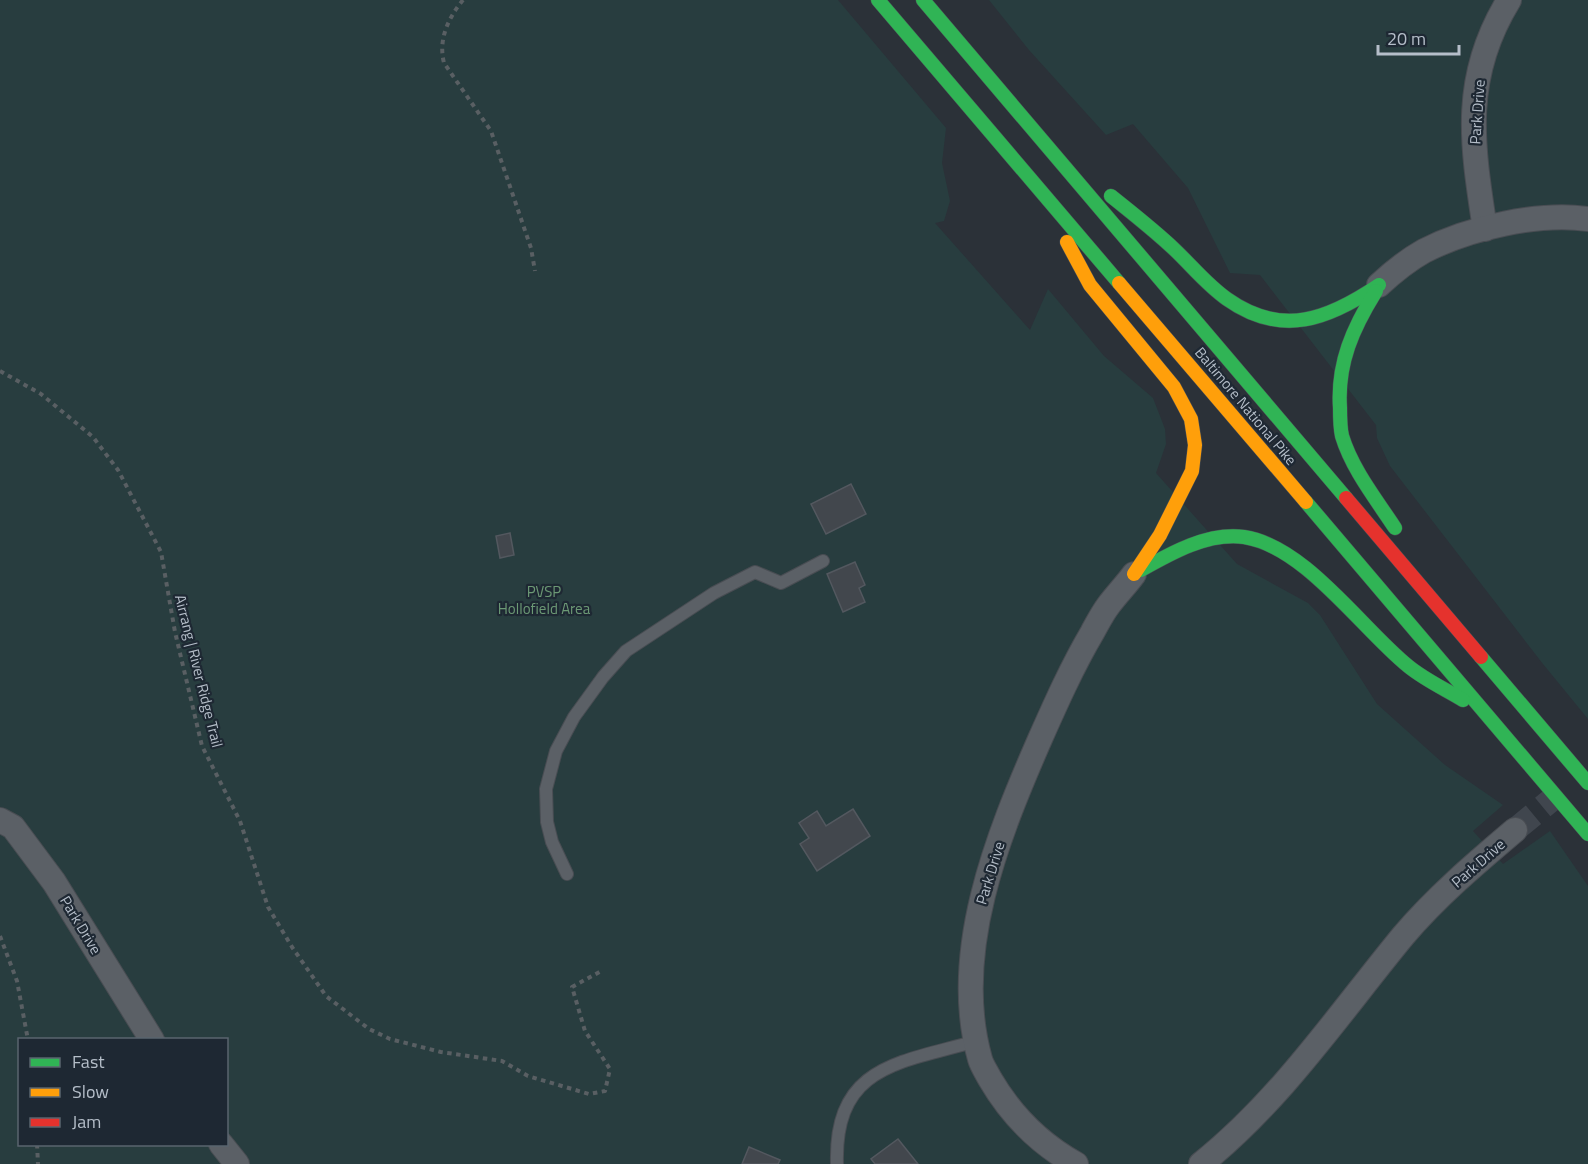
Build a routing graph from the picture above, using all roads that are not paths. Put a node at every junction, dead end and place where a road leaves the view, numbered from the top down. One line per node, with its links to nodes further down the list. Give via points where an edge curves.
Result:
1 (878, 0): 5 (main road, Baltimore National Pike)
2 (923, 0): 4 (main road, Baltimore National Pike)
3 (1509, 0): 7 (street, Park Drive, via 1486,44 1475,99 1474,158)
4 (1036, 132): 8 (main road, via 1173,248 1213,288 1234,305 1260,318 1309,320 1341,309); 11 (main road, Baltimore National Pike)
5 (1036, 185): 10 (main road, via 1090,285 1174,387 1191,419 1195,445 1192,471 1160,535); 12 (main road, Baltimore National Pike)
6 (1588, 219): 7 (street, via 1553,218)
7 (1485, 229): 8 (street, via 1424,252)
8 (1379, 285): 11 (main road, via 1357,320 1344,351 1337,390 1343,438)
9 (823, 561): 17 (lane, via 781,583 755,572 714,593 626,651 603,677 556,750 546,789 547,822)
10 (1134, 574): 12 (main road, via 1176,550 1215,538 1246,537 1279,549 1319,580 1410,667); 19 (street, Park Drive, via 1107,607 1081,652 1016,794 997,849 979,910 969,985)
11 (1451, 619): 13 (main road, Baltimore National Pike)
12 (1489, 717): 16 (main road, Baltimore National Pike)
13 (1588, 783)
14 (0, 820): 18 (street, Park Drive, via 13,827 54,882)
15 (1515, 830): 24 (street, Park Drive, via 1470,868 1404,934 1295,1071 1228,1142)
16 (1588, 834)
17 (567, 874)
18 (151, 1038)
19 (976, 1041): 22 (lane, via 887,1067 863,1082 842,1114); 23 (street, Park Drive, via 981,1061 999,1094 1020,1120 1056,1153)
20 (222, 1146): 21 (street)
21 (237, 1164)
22 (837, 1164)
23 (1076, 1164)
24 (1201, 1164)

